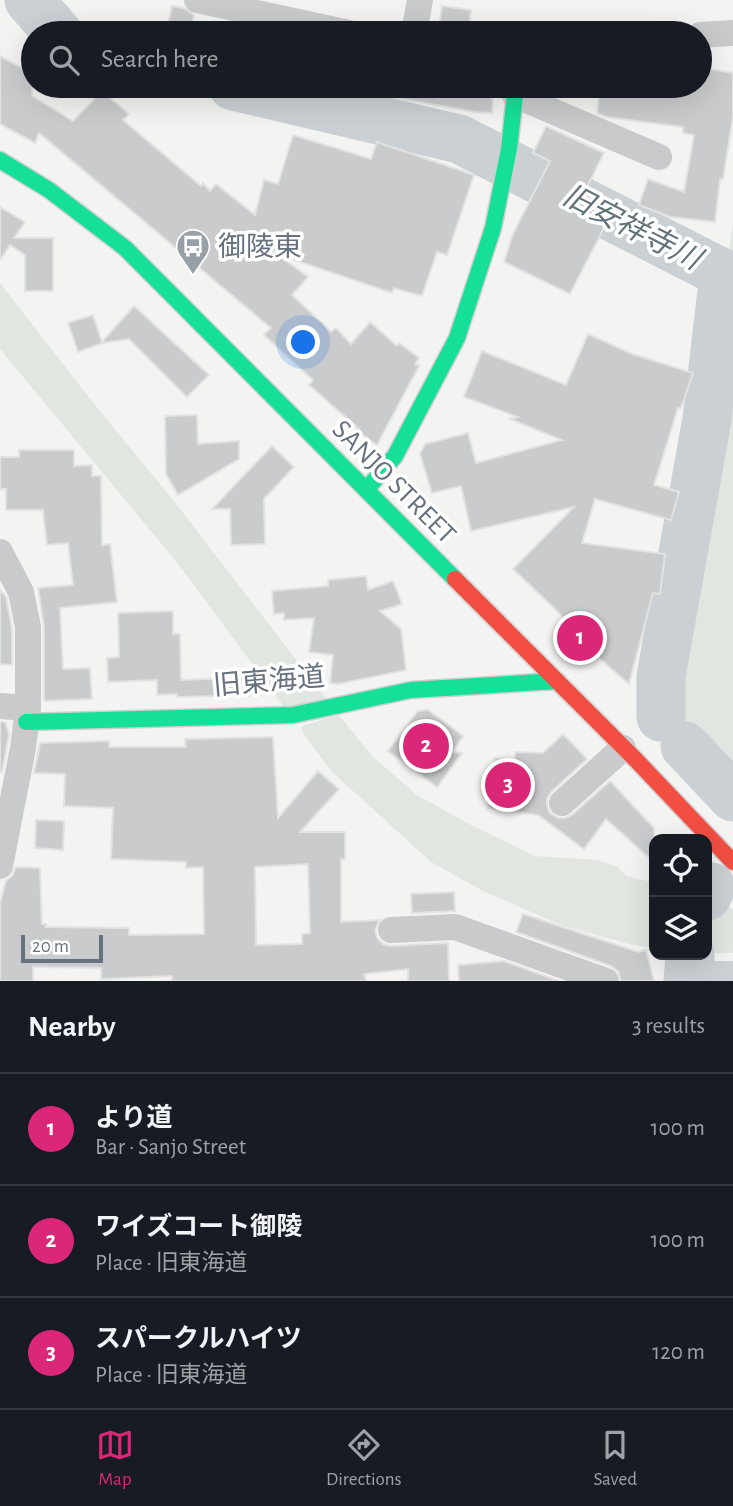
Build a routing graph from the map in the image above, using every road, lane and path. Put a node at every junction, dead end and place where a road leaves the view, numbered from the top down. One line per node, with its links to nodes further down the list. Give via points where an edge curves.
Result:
1 (197, 0): 3 (street)
2 (420, 0): 5 (street)
3 (279, 8): 4 (street)
4 (315, 21)
5 (416, 21)
6 (733, 33): 7 (street)
7 (712, 34)
8 (514, 98): 12 (main road, via 493,228 457,338 395,456)
9 (532, 98): 10 (street)
10 (659, 157)
11 (0, 160): 12 (main road, SANJO STREET, via 57,195 125,248)
12 (366, 490): 14 (main road, SANJO STREET)
13 (0, 552): 16 (street, via 21,593 28,626)
14 (557, 681): 16 (main road, 旧東海道, via 411,690 293,715); 17 (main road, SANJO STREET)
15 (0, 706): 16 (street, 旧東海道)
16 (27, 715): 19 (street)
17 (623, 748): 18 (street); 20 (main road, SANJO STREET)
18 (562, 803)
19 (5, 808): 21 (street)
20 (733, 862)
21 (0, 866)
22 (391, 930): 23 (street, via 455,927)
23 (606, 981)

